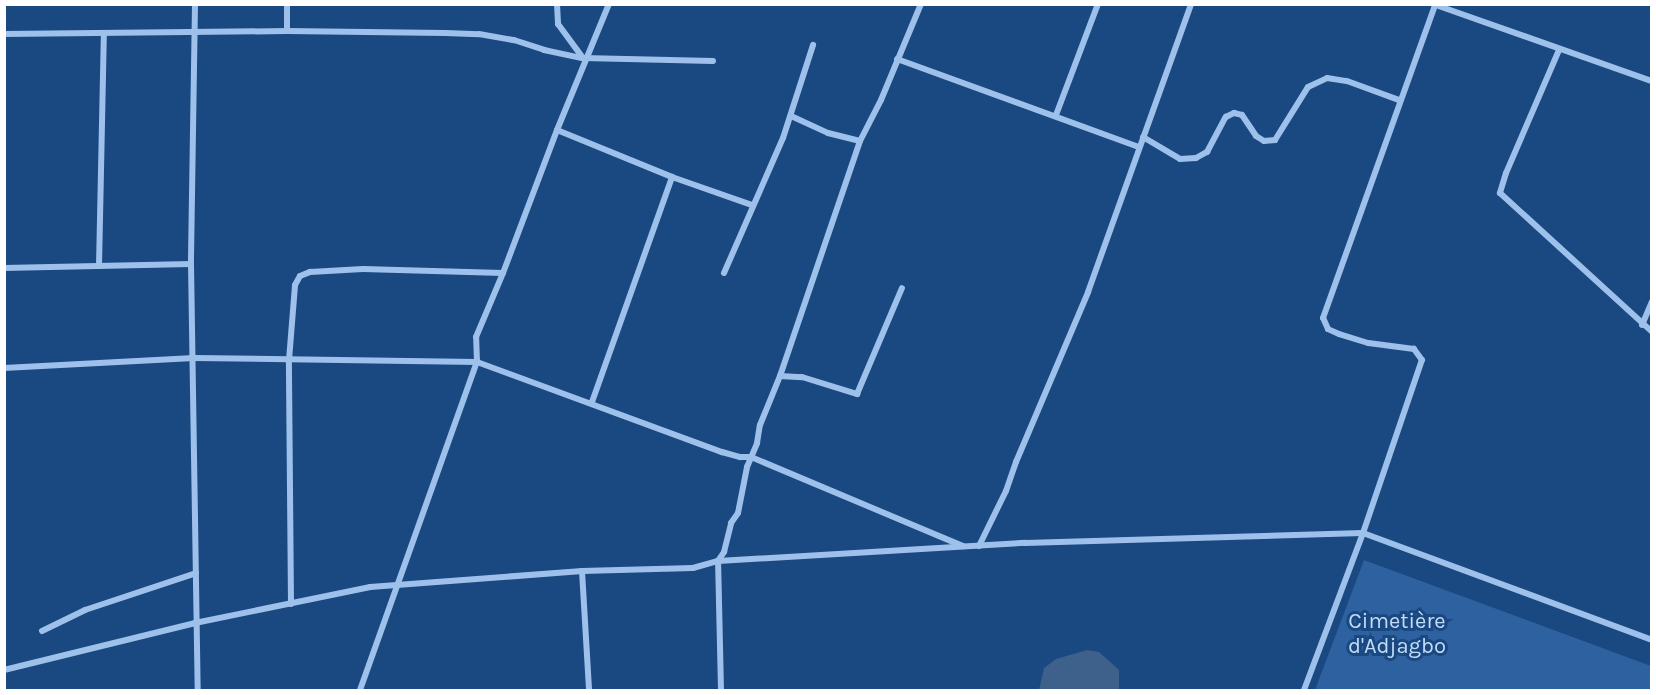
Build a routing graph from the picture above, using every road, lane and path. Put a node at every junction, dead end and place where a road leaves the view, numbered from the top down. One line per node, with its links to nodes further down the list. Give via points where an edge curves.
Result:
1 (195, 4): 10 (street)
2 (287, 4): 9 (street)
3 (557, 4): 15 (street, via 558,24)
4 (609, 4): 15 (street)
5 (921, 4): 16 (street)
6 (1098, 4): 20 (street)
7 (1191, 4): 23 (street)
8 (1434, 5): 14 (street); 19 (street)
9 (287, 31): 10 (street); 15 (street, via 478,34)
10 (195, 32): 11 (street); 28 (street)
11 (104, 33): 12 (street); 29 (street)
12 (4, 34)
13 (813, 45): 21 (street)
14 (1559, 50): 18 (street); 35 (street, via 1500,193)
15 (585, 58): 17 (street); 22 (street)
16 (897, 59): 20 (street); 24 (street)
17 (713, 61)
18 (1652, 81)
19 (1400, 100): 23 (street, via 1327,78 1308,87 1275,140 1264,141 1256,136 1242,115 1234,113 1226,117 1208,152 1196,158 1180,159); 44 (street, via 1323,318 1328,329 1339,334 1414,350 1422,360)
20 (1056, 115): 25 (street)
21 (791, 116): 24 (street, via 828,133); 27 (street)
22 (557, 130): 26 (street); 31 (street)
23 (1143, 137): 25 (street)
24 (860, 141): 41 (street)
25 (1139, 147): 45 (street, via 1088,292 1006,491)
26 (672, 177): 27 (street); 42 (street)
27 (752, 205): 32 (street)
28 (191, 264): 29 (street); 37 (street)
29 (99, 266): 30 (street)
30 (4, 268)
31 (503, 273): 38 (street, via 363,269 300,276 295,285); 39 (street, via 476,337)
32 (724, 273)
33 (902, 288): 41 (street, via 857,394 802,377)
34 (1652, 301): 35 (street)
35 (1642, 325): 36 (street)
36 (1652, 332)
37 (194, 358): 38 (street); 40 (street); 49 (street)
38 (289, 360): 39 (street); 51 (street)
39 (477, 362): 42 (street); 50 (street)
40 (4, 368)
41 (780, 376): 43 (street)
42 (592, 402): 43 (street, via 722,452)
43 (751, 457): 46 (street); 47 (street, via 738,513)
44 (1363, 532): 45 (street); 54 (street); 60 (street)
45 (979, 546): 46 (street)
46 (966, 547): 47 (street)
47 (718, 561): 48 (street, via 693,568); 59 (street)
48 (582, 571): 50 (street); 58 (street)
49 (196, 573): 52 (street); 53 (street, via 85,610)
50 (395, 586): 51 (street, via 351,589); 57 (street)
51 (291, 604): 52 (street)
52 (195, 623): 55 (street); 56 (street)
53 (42, 631)
54 (1652, 640)
55 (4, 670)
56 (198, 690)
57 (360, 690)
58 (590, 690)
59 (722, 690)
60 (1304, 690)

